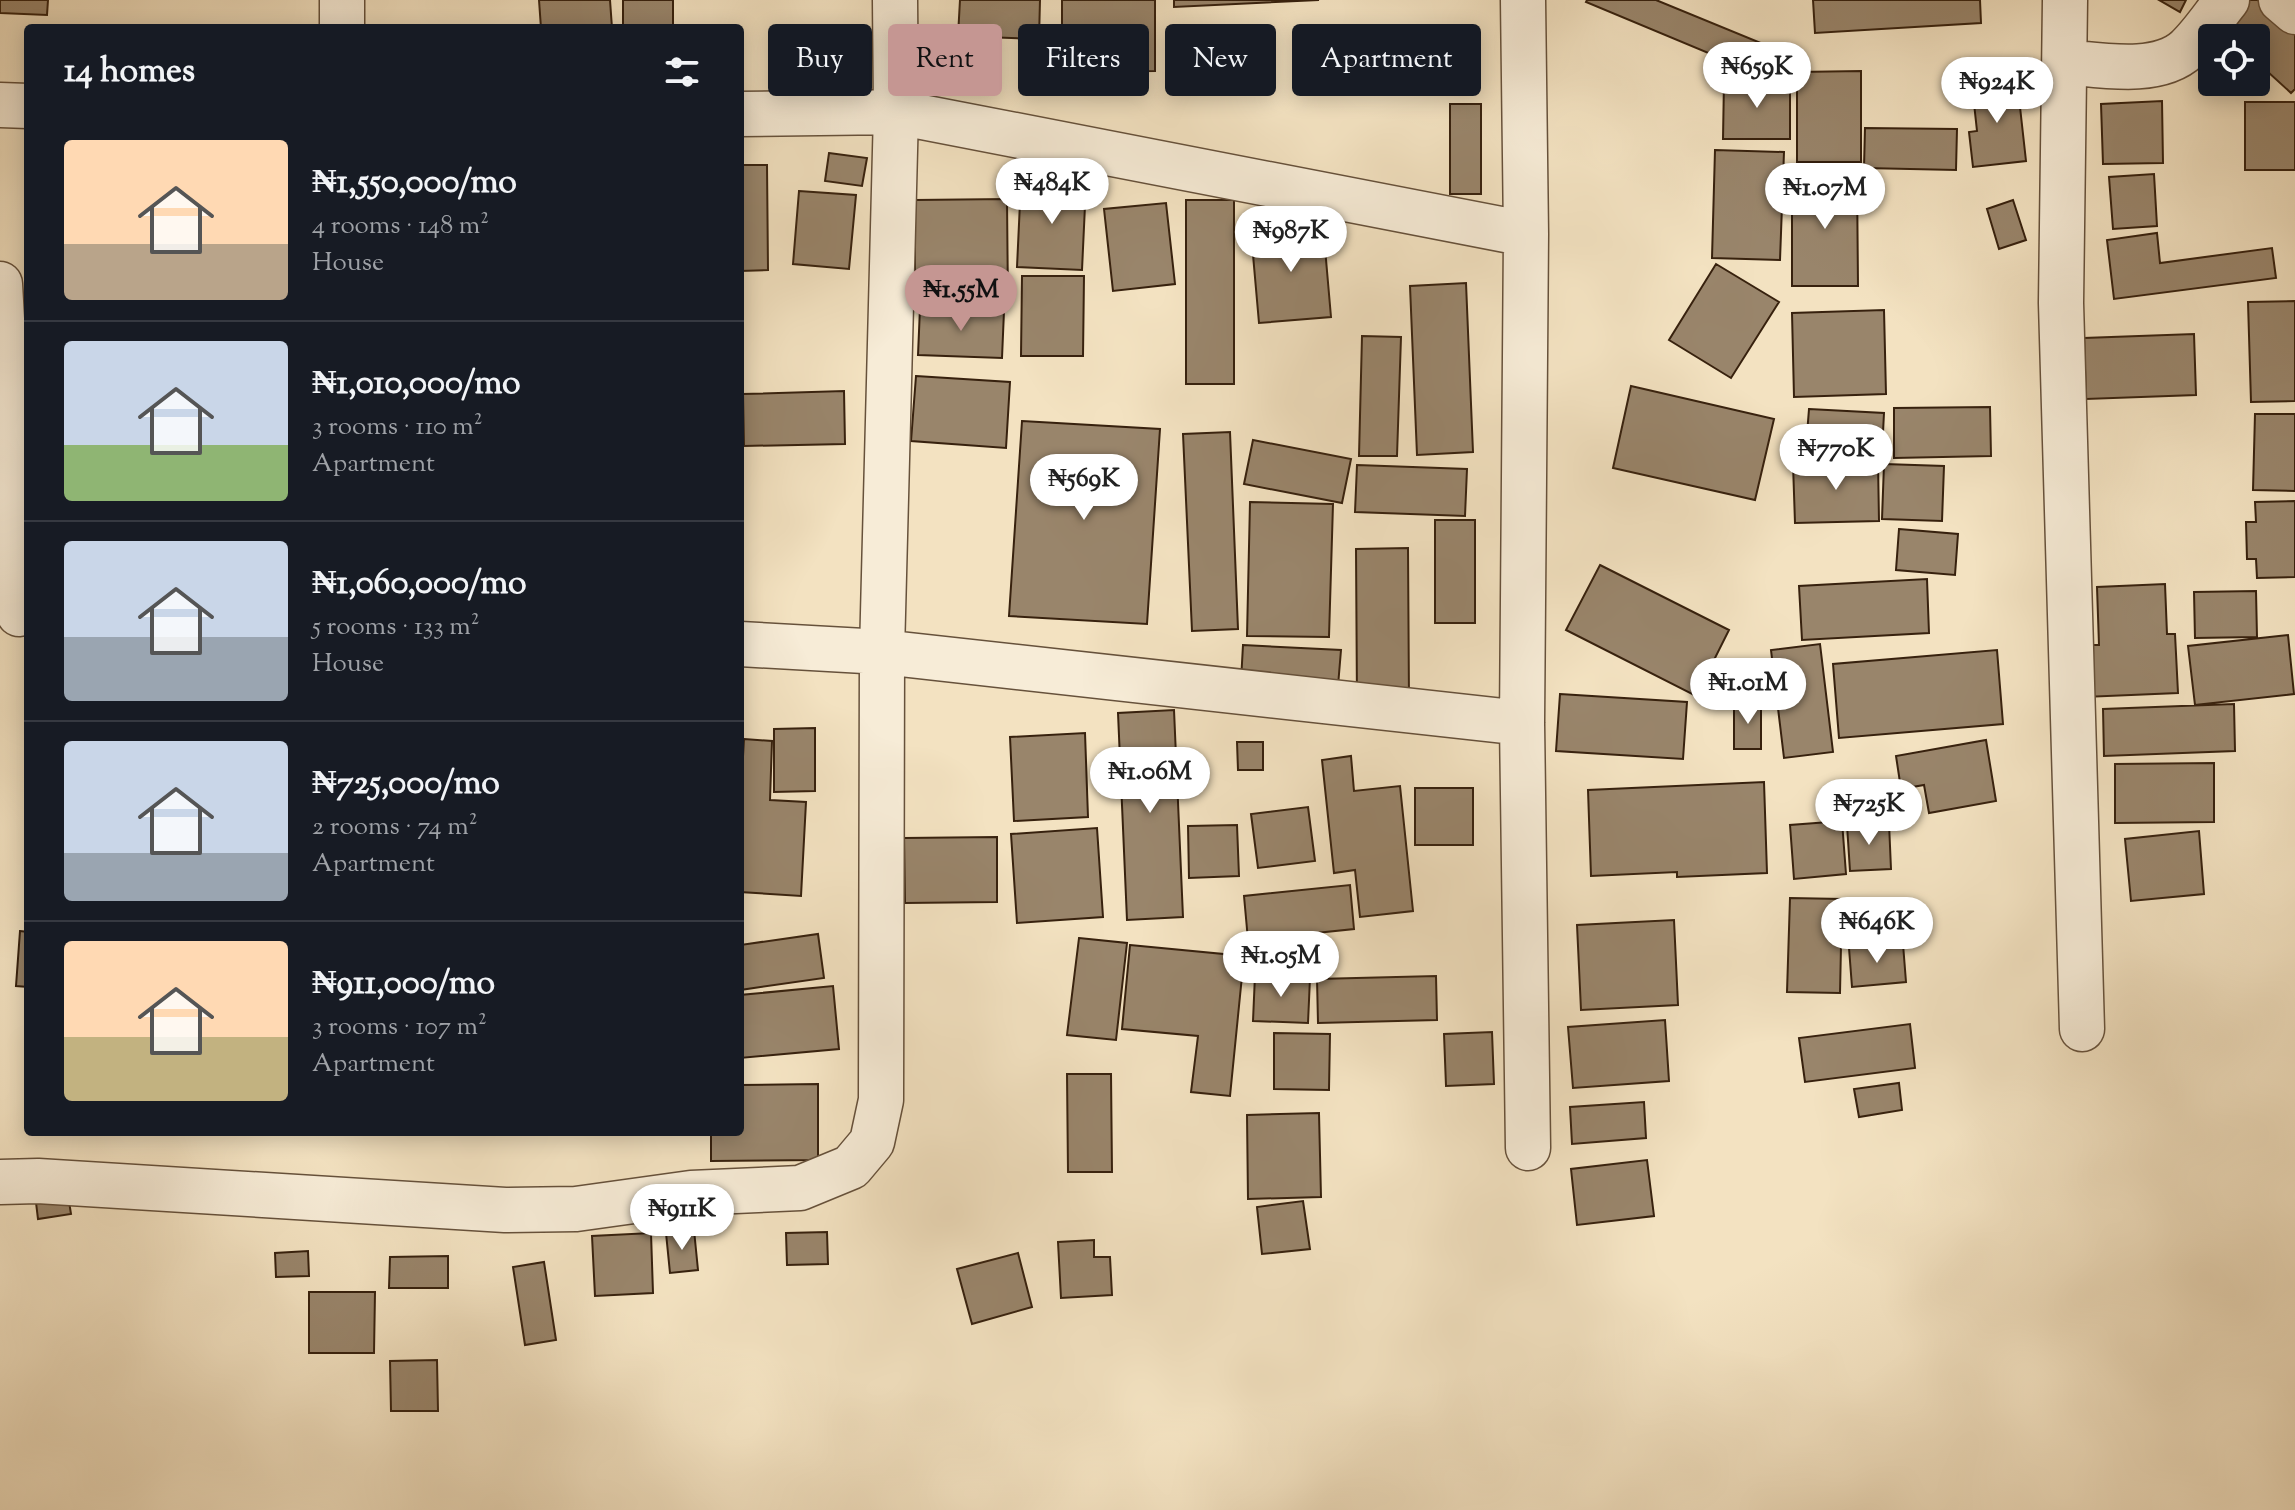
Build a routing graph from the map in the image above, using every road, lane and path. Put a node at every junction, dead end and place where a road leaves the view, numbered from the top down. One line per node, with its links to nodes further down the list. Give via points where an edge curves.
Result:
1 (342, 0): 8 (street)
2 (895, 0): 12 (street)
3 (1523, 0): 14 (street)
4 (2065, 0): 9 (street)
5 (2227, 0): 9 (street, via 2185,51 2154,65)
6 (2281, 0): 7 (street)
7 (2295, 12)
8 (342, 24)
9 (2065, 62): 20 (street, via 2061,303)
10 (0, 105): 11 (street)
11 (24, 106)
12 (896, 112): 13 (street); 14 (street); 18 (street)
13 (744, 114)
14 (1526, 234): 19 (street)
15 (0, 284): 16 (street)
16 (16, 616)
17 (744, 644): 18 (street)
18 (882, 652): 19 (street); 22 (street, via 881,1100 872,1142 851,1167 800,1188 691,1193 576,1209 505,1210)
19 (1522, 723): 21 (street)
20 (2082, 1029)
21 (1528, 1148)
22 (0, 1182)

